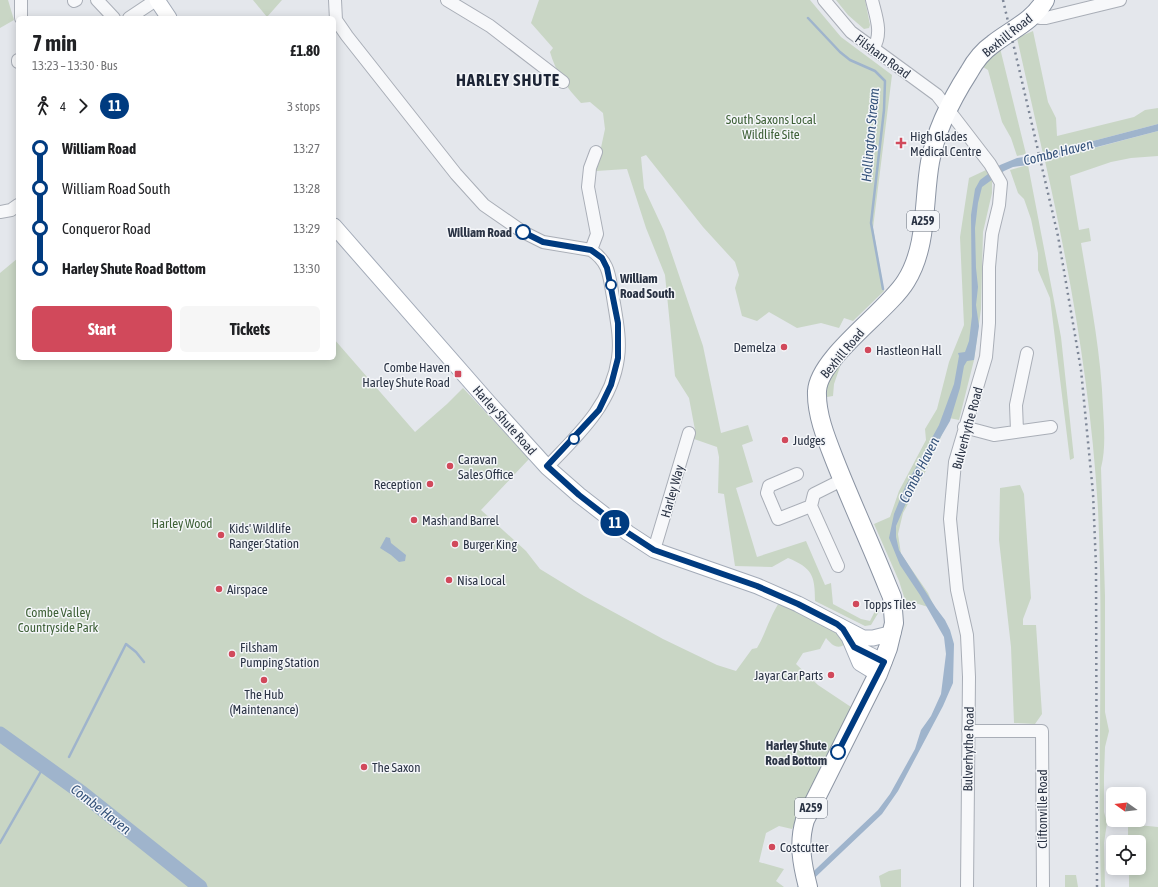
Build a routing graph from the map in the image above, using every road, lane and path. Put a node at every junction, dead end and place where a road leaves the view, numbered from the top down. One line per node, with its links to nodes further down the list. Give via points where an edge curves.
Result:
1 (21, 0): 10 (street)
2 (97, 0): 11 (street)
3 (156, 0): 12 (street); 13 (main road)
4 (335, 0): 14 (street)
5 (447, 0): 18 (street, via 490,26)
6 (824, 0): 17 (street, Filsham Road, via 851,32)
7 (872, 0): 17 (street, via 879,33)
8 (1044, 0): 15 (highway, Bexhill Road / A259)
9 (1120, 0): 15 (street, via 1046,18)
10 (21, 16)
11 (112, 16)
12 (133, 16)
13 (168, 16)
14 (336, 16)
15 (1033, 16): 19 (highway, Bexhill Road / A259, via 981,54)
16 (336, 20): 24 (street, via 456,174 484,205 523,232 543,242)
17 (873, 49): 19 (street, Filsham Road, via 933,91)
18 (563, 82)
19 (947, 107): 26 (street, Bulverhythe Road, via 990,164 1001,183 989,267 986,357); 32 (highway, Bexhill Road / A259, via 930,160 921,240 912,270 898,292 831,362 819,379 817,396 822,426)
20 (596, 152): 24 (street, via 590,168 588,187 597,234)
21 (16, 206): 22 (street)
22 (0, 212)
23 (336, 228): 30 (main road, Harley Shute Road, via 482,396)
24 (591, 250): 30 (street, via 602,258 607,268 618,323 618,358 611,385 599,410)
25 (1027, 353): 28 (street, via 1016,406)
26 (964, 428): 28 (street, via 994,434); 39 (street, Bulverhythe Road, via 955,462 950,519 958,590 967,635)
27 (1051, 428): 28 (street)
28 (1018, 431)
29 (689, 432): 34 (street, Harley Way)
30 (547, 466): 34 (main road, Harley Shute Road, via 585,500)
31 (797, 474): 33 (street, via 769,486 767,493 778,519)
32 (842, 480): 33 (street, via 814,494); 37 (highway, Bexhill Road / A259, via 892,597)
33 (811, 506): 35 (street)
34 (654, 550): 36 (main road, Harley Shute Road, via 757,586 822,616)
35 (838, 566)
36 (843, 629): 37 (main road, Harley Shute Road, via 869,639); 38 (main road, Harley Shute Road, via 860,663)
37 (893, 633): 38 (highway, Bexhill Road / A259)
38 (881, 668): 40 (highway, Bexhill Road / A259, via 805,820 801,840)
39 (968, 731): 41 (street, Bulverhythe Road); 42 (street, Cliftonville Road, via 1042,731)
40 (806, 882)
41 (967, 887)
42 (1043, 887)

